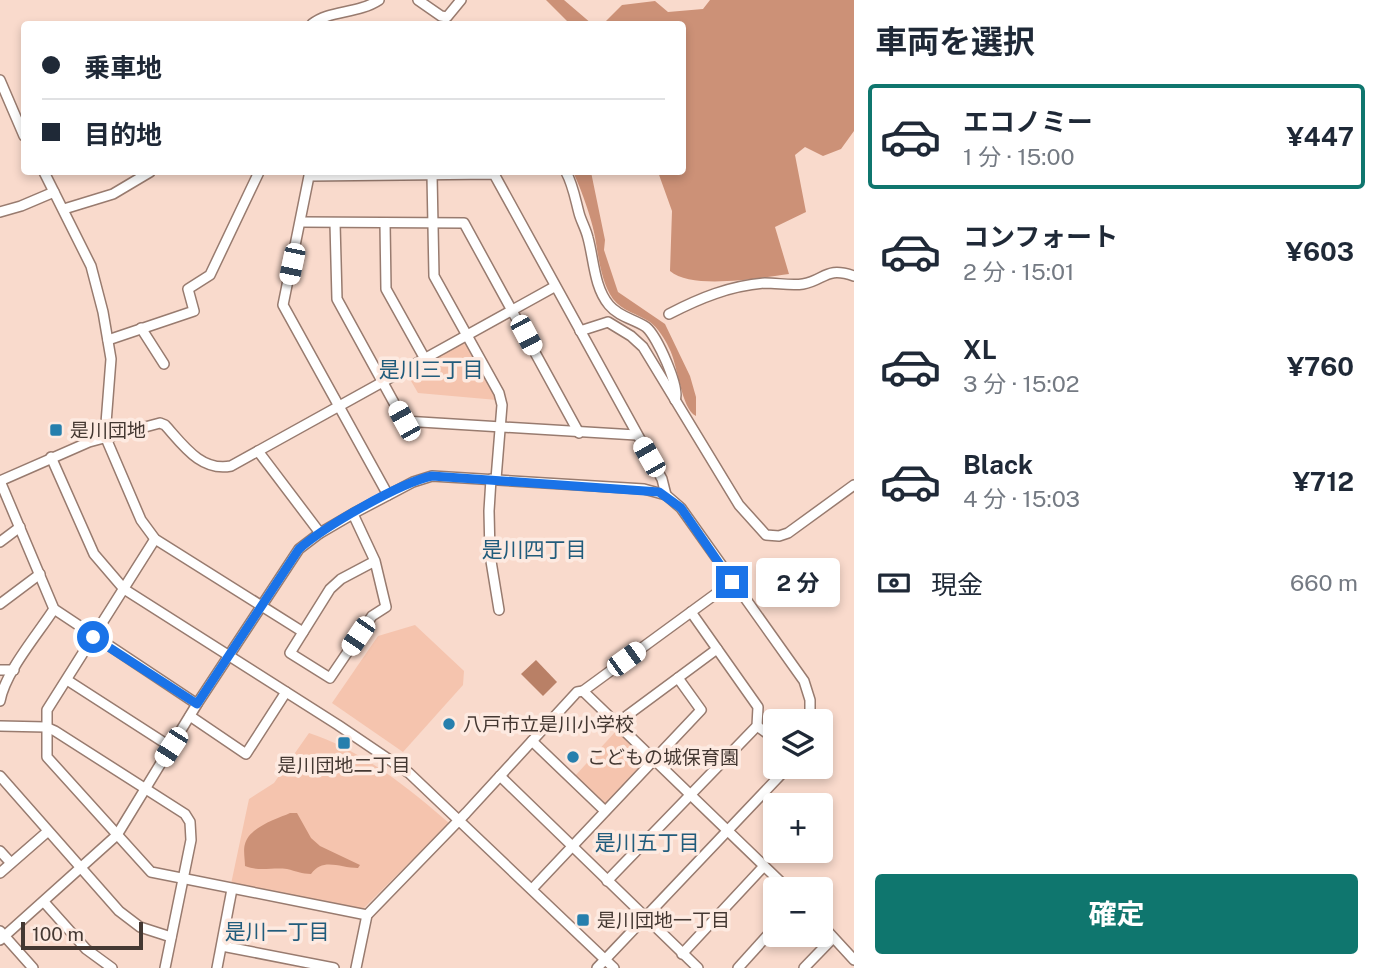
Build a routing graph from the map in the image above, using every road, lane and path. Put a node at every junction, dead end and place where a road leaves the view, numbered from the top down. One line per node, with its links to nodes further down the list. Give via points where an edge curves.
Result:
1 (379, 0): 4 (street)
2 (418, 0): 3 (street, via 441,16 447,16)
3 (461, 0)
4 (318, 21)
5 (0, 80): 6 (street)
6 (21, 129)
7 (46, 175): 13 (street)
8 (145, 175): 14 (street, via 113,194)
9 (258, 175): 24 (street, via 210,275 188,289 194,311)
10 (432, 175): 16 (street, via 309,176); 17 (street)
11 (495, 175): 21 (street)
12 (567, 175): 31 (street, via 603,295 615,311 652,334 676,385)
13 (54, 192): 14 (street); 15 (street)
14 (64, 209): 27 (street, via 91,266)
15 (0, 212)
16 (301, 222): 18 (street); 32 (street, via 283,305)
17 (433, 222): 19 (street); 22 (street, via 464,223); 26 (street, via 434,276)
18 (335, 223): 19 (street); 30 (street, via 337,299)
19 (385, 223): 28 (street, via 386,289)
20 (854, 276): 23 (street, via 826,273 802,284 721,291)
21 (555, 287): 22 (street); 25 (street)
22 (513, 310): 26 (street); 34 (street)
23 (669, 314)
24 (141, 328): 27 (street); 29 (street)
25 (580, 331): 31 (street, via 605,322 631,336 649,356); 35 (street)
26 (468, 336): 28 (street); 33 (street, via 499,393)
27 (107, 340): 36 (street, via 110,383)
28 (425, 359): 30 (street)
29 (164, 364)
30 (383, 382): 32 (street); 33 (street, via 404,421)
31 (675, 400): 40 (street, via 739,505 766,535 788,533)
32 (341, 406): 37 (street); 41 (street)
33 (501, 427): 34 (street); 39 (street)
34 (579, 433): 35 (street)
35 (636, 435): 42 (street)
36 (104, 436): 37 (street, via 166,425 201,462 215,467 230,466); 38 (street); 46 (street, via 141,520)
37 (258, 452): 45 (street)
38 (51, 457): 44 (street, via 0,481); 51 (street, via 94,554)
39 (494, 479): 41 (street, via 432,476); 42 (street, via 644,489); 55 (street, via 490,555)
40 (854, 485)
41 (388, 495): 43 (street)
42 (666, 495): 50 (street, via 681,508)
43 (353, 514): 45 (street); 48 (street)
44 (20, 527): 47 (street); 49 (street)
45 (320, 533): 53 (street, via 289,561)
46 (155, 540): 51 (street); 53 (street)
47 (0, 542)
48 (375, 561): 57 (street, via 330,589); 57 (street, via 386,607 372,616 330,678 290,653)
49 (40, 574): 52 (street); 54 (street)
50 (732, 582): 56 (street); 69 (street, via 804,681)
51 (124, 589): 58 (street); 60 (street)
52 (0, 604)
53 (261, 606): 57 (street); 60 (street)
54 (54, 609): 58 (street); 62 (street)
55 (499, 610)
56 (691, 612): 59 (street); 65 (street)
57 (303, 632)
58 (93, 637): 64 (street); 68 (street)
59 (717, 649): 63 (street); 73 (street, via 758,707)
60 (229, 656): 66 (street); 68 (street)
61 (0, 670): 62 (street)
62 (14, 670): 67 (street)
63 (678, 677): 71 (street); 78 (street, via 701,710)
64 (67, 680): 74 (street, via 47,710); 77 (street)
65 (583, 691): 71 (street); 76 (street)
66 (286, 692): 70 (street, via 246,754); 85 (street, via 409,773)
67 (0, 701)
68 (197, 704): 70 (street)
69 (810, 709)
70 (190, 716): 77 (street)
71 (617, 723): 78 (street)
72 (0, 726): 74 (street)
73 (757, 726): 75 (street); 83 (street)
74 (46, 727): 82 (street); 88 (street, via 47,758)
75 (763, 730)
76 (532, 741): 80 (street); 84 (street)
77 (171, 747): 82 (street)
78 (654, 760): 83 (street); 84 (street)
79 (0, 776): 87 (street)
80 (500, 776): 85 (street); 89 (street)
81 (777, 779): 86 (street)
82 (145, 787): 88 (street); 96 (street, via 179,808 190,821)
83 (691, 794): 86 (street); 97 (street)
84 (605, 811): 89 (street)
85 (460, 819): 99 (street); 101 (street)
86 (727, 831): 92 (street); 102 (street)
87 (47, 832): 91 (street); 93 (street)
88 (117, 835): 93 (street); 96 (street, via 150,872)
89 (573, 847): 97 (street); 99 (street)
90 (0, 851): 91 (street)
91 (11, 863): 94 (street)
92 (764, 866): 95 (street); 109 (street)
93 (80, 869): 100 (street); 104 (street, via 118,911 140,927)
94 (0, 873)
95 (775, 877)
96 (183, 879): 98 (street); 104 (street)
97 (607, 881): 102 (street)
98 (232, 889): 101 (street); 107 (street)
99 (532, 889): 110 (street)
100 (44, 902): 103 (street); 113 (street, via 86,949)
101 (367, 915): 117 (street)
102 (644, 918): 109 (street); 110 (street)
103 (1, 936): 112 (street)
104 (171, 937): 114 (street)
105 (833, 938): 111 (street)
106 (763, 940): 121 (street)
107 (222, 946): 115 (street); 116 (street)
108 (824, 947): 122 (street)
109 (682, 954): 120 (street)
110 (605, 959): 118 (street); 119 (street)
111 (854, 960)
112 (33, 968)
113 (112, 968)
114 (165, 968)
115 (217, 968)
116 (334, 968)
117 (356, 968)
118 (597, 968)
119 (614, 968)
120 (698, 968)
121 (738, 968)
122 (804, 968)

